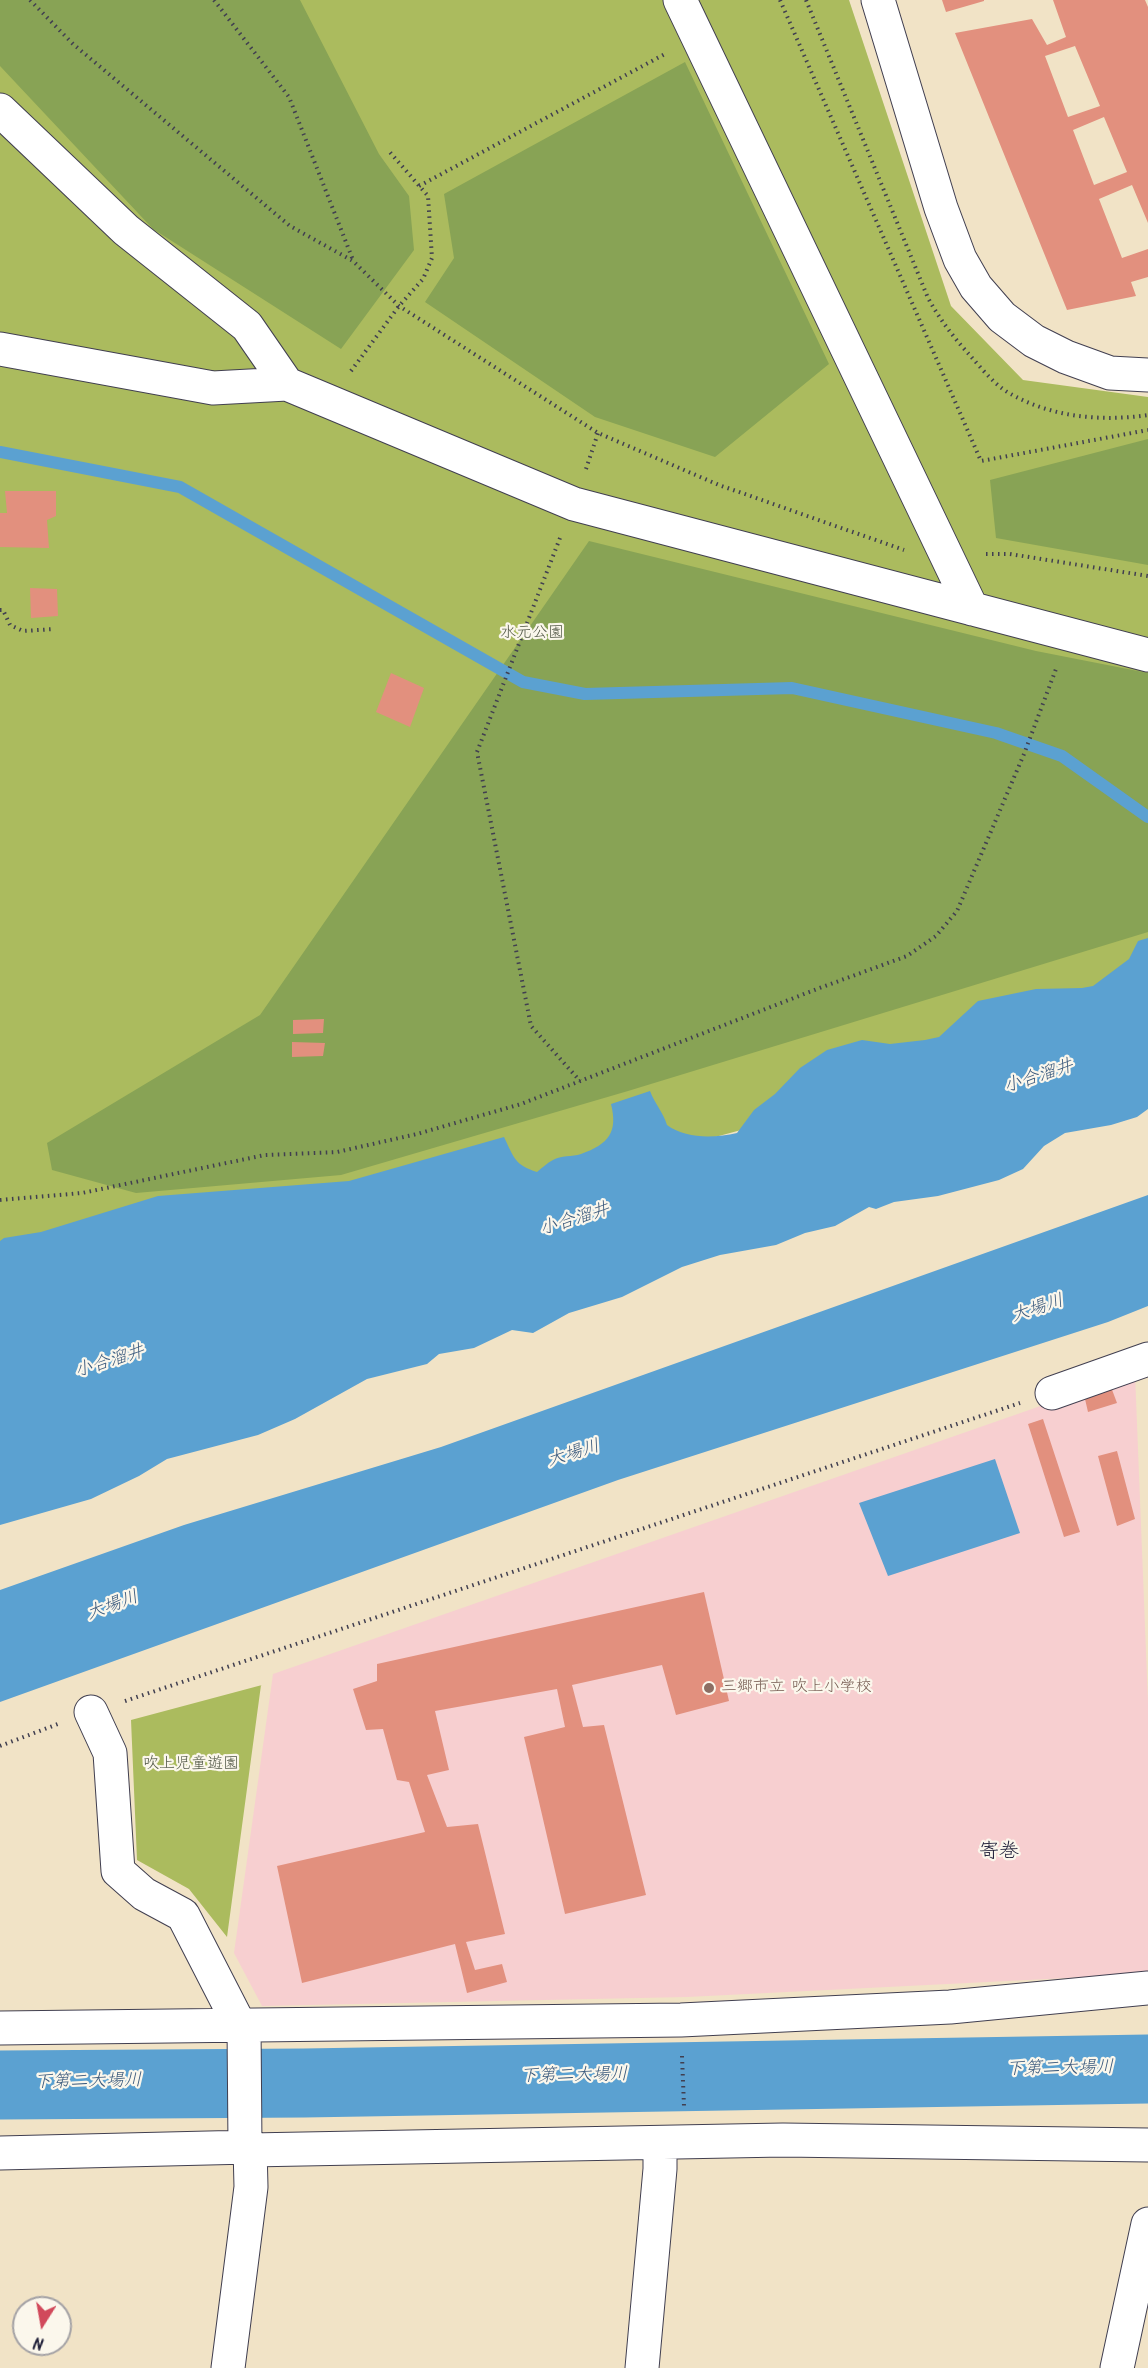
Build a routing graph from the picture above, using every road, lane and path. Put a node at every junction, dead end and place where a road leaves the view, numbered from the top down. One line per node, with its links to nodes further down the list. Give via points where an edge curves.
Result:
1 (30, 0): 10 (path, via 73,44 290,226)
2 (214, 0): 10 (path, via 289,98)
3 (680, 0): 6 (street)
4 (780, 0): 16 (path, via 981,461)
5 (878, 0): 13 (street, via 941,208 960,259 976,287 1002,317 1034,342 1110,373)
6 (697, 37): 9 (path); 19 (street)
7 (0, 110): 14 (street, via 126,230 247,326)
8 (388, 150): 9 (path)
9 (419, 186): 11 (path, via 428,196 432,258 423,279)
10 (353, 261): 11 (path)
11 (399, 306): 15 (path); 17 (path)
12 (0, 349): 14 (street, via 213,388)
13 (1148, 375)
14 (287, 384): 15 (street)
15 (329, 401): 18 (street)
16 (1148, 430)
17 (598, 433): 18 (path); 19 (path, via 719,485 912,553)
18 (574, 504): 21 (street); 26 (path, via 477,752 531,1026)
19 (946, 555): 20 (path, via 1010,554); 21 (street)
20 (1148, 576)
21 (972, 609): 24 (street)
22 (0, 610): 23 (path, via 10,625 23,632)
23 (55, 629)
24 (1068, 634): 25 (street); 26 (path, via 1024,754 957,911 936,936 907,956)
25 (1148, 655)
26 (580, 1081): 27 (path, via 521,1104 337,1152 265,1155 82,1192)
27 (0, 1200)
28 (1148, 1359): 29 (street)
29 (1052, 1393): 30 (path)
30 (90, 1712): 31 (path); 34 (street, via 110,1754 118,1871 144,1894 183,1915)
31 (0, 1746)
32 (1148, 1988): 33 (street, via 950,2007)
33 (681, 2020): 34 (street); 36 (path)
34 (241, 2024): 35 (street); 38 (street)
35 (0, 2028)
36 (672, 2143): 37 (street, via 794,2140); 38 (street); 42 (street, via 660,2169)
37 (1148, 2145)
38 (247, 2149): 39 (street); 41 (street, via 252,2187)
39 (0, 2153)
40 (1148, 2224): 43 (street)
41 (228, 2368)
42 (642, 2368)
43 (1117, 2368)

